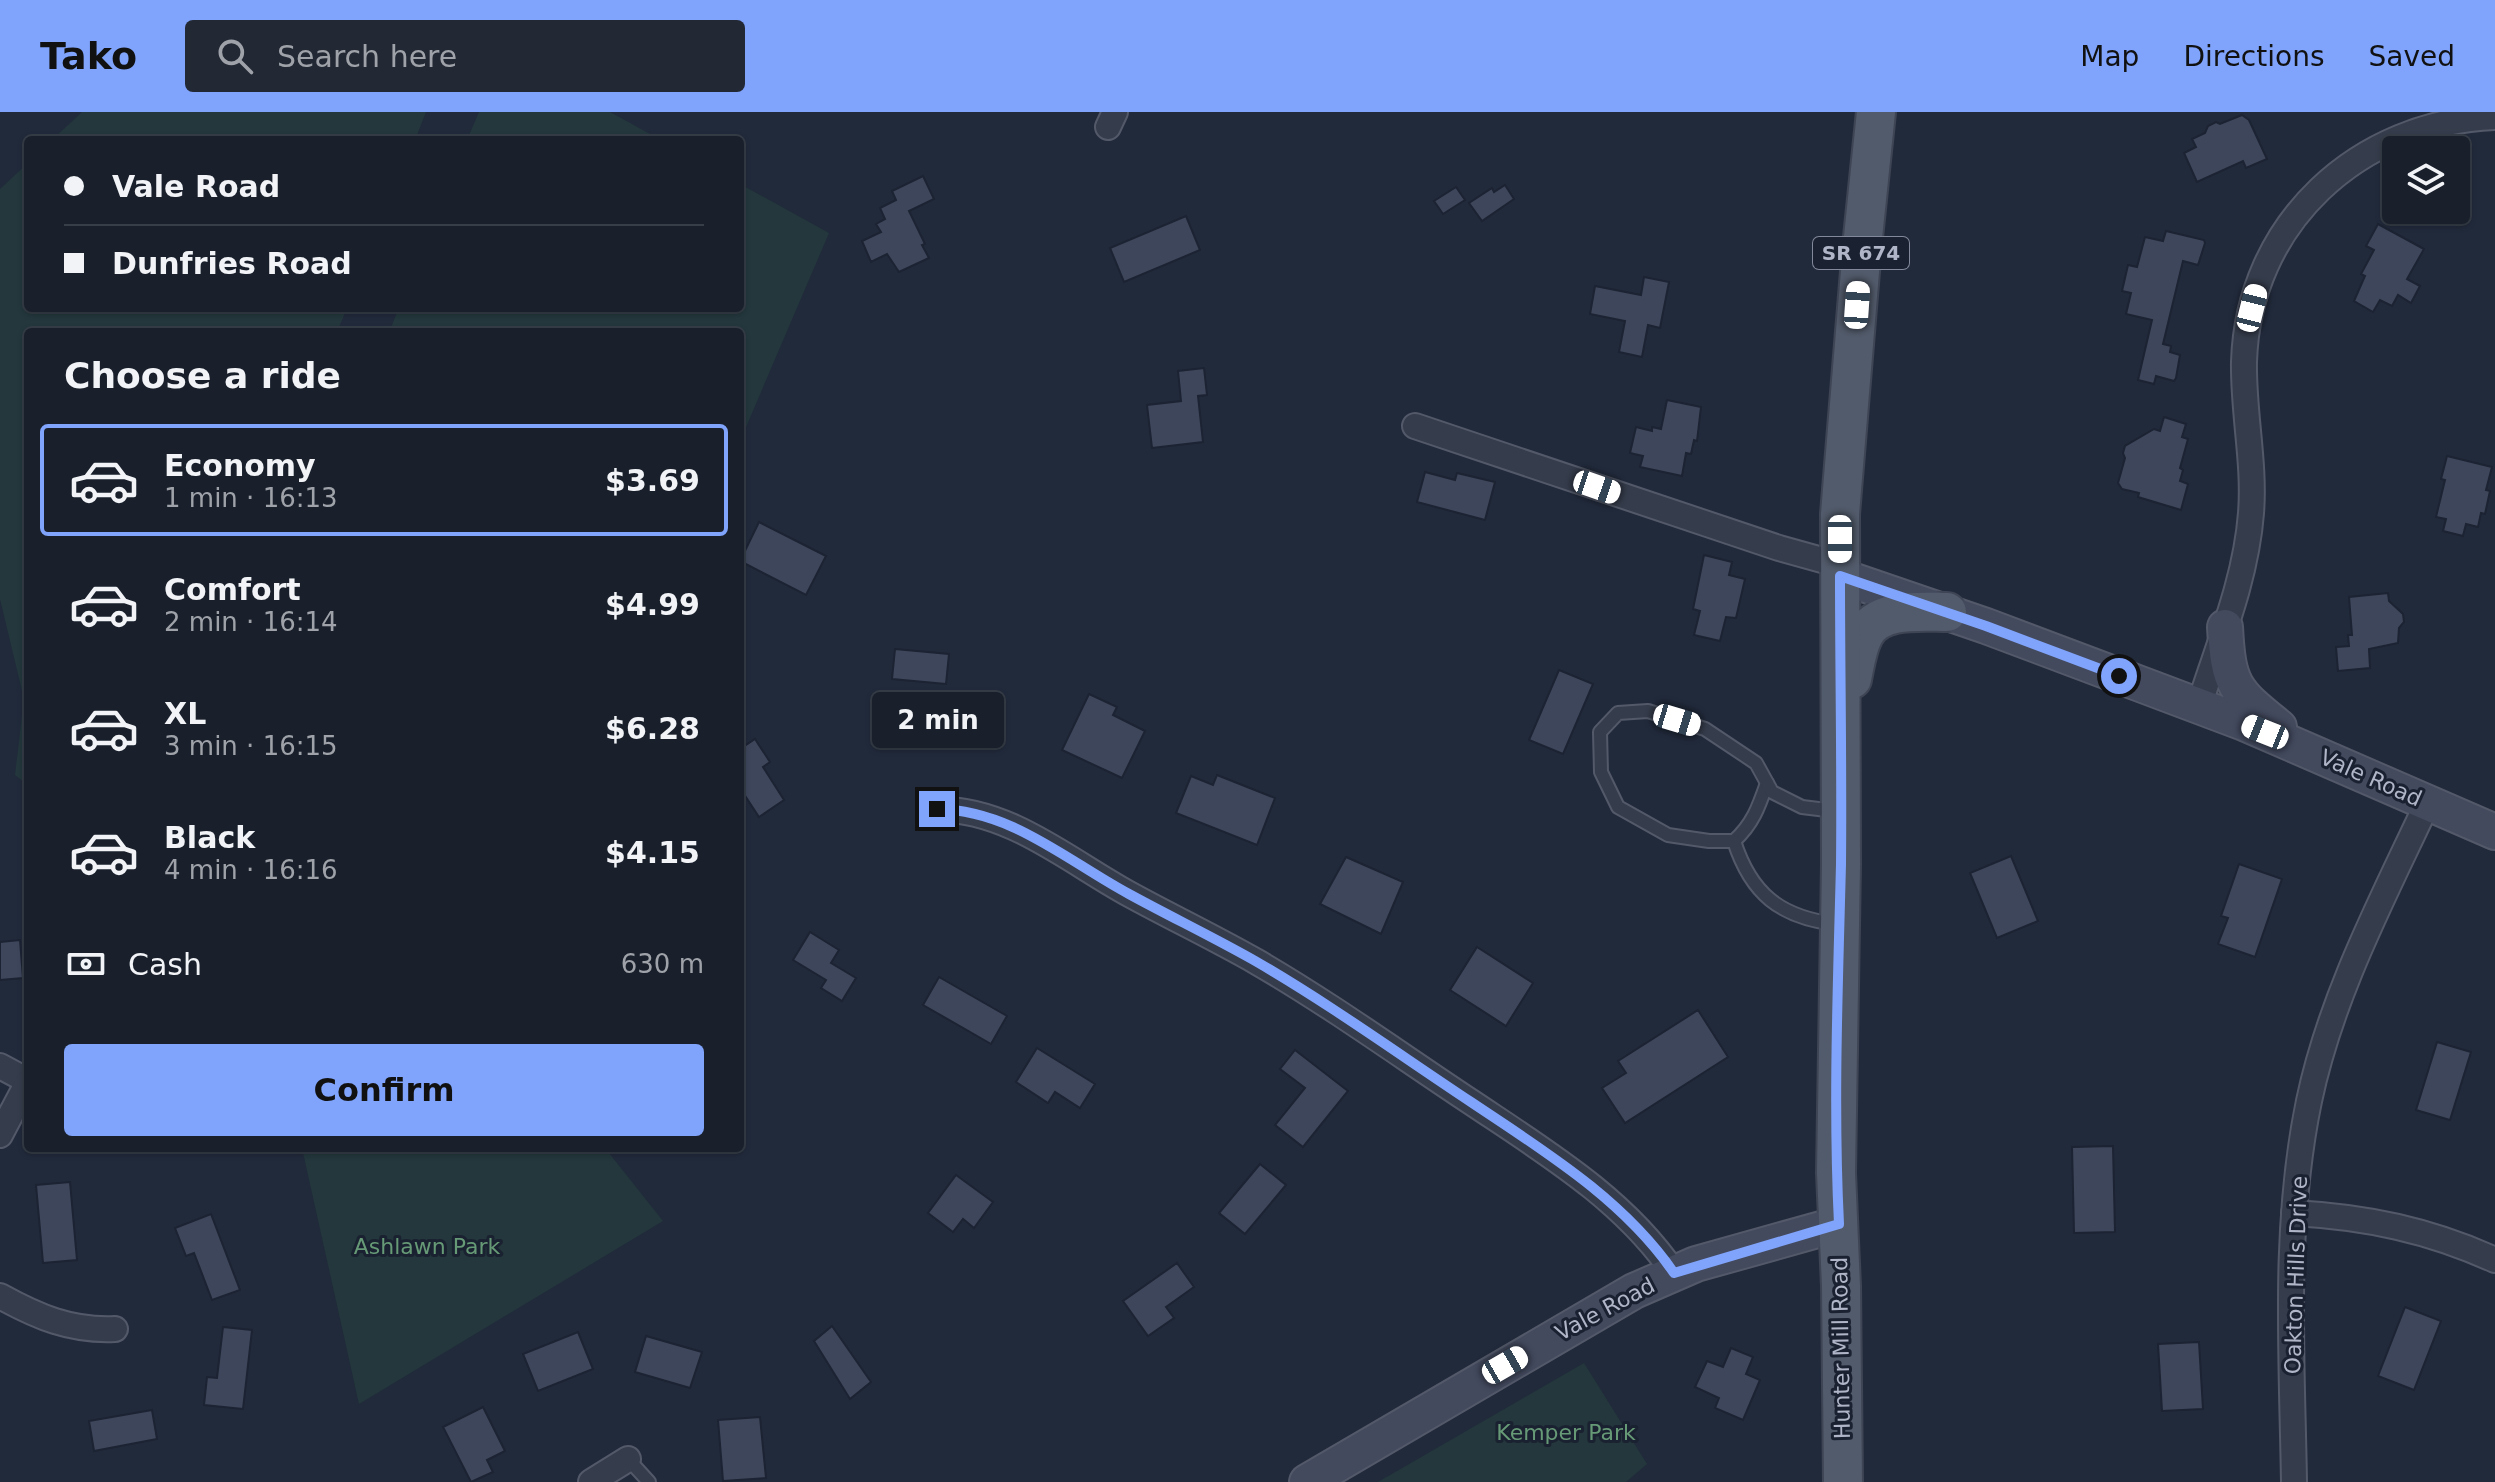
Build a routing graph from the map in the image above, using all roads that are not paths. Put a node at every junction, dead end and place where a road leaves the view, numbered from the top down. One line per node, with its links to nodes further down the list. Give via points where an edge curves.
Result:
1 (1876, 112): 4 (main road, Hunter Mill Road / SR 674, via 1840,514)
2 (2495, 117): 6 (street, via 2426,127 2360,156 2308,201 2270,256 2248,327 2244,362 2251,511)
3 (1415, 426): 4 (street)
4 (1840, 571): 5 (main road, Vale Road); 8 (main road, Hunter Mill Road / SR 674)
5 (1947, 612): 7 (main road, Vale Road); 8 (main road, via 1894,615 1869,627)
6 (2225, 627): 7 (street); 9 (main road, via 2229,672 2238,691)
7 (2199, 706): 9 (main road, Vale Road)
8 (1840, 724): 13 (main road, Hunter Mill Road / SR 674)
9 (2308, 749): 11 (main road, Vale Road)
10 (1767, 783): 13 (lane, via 1772,792 1802,807); 15 (lane, via 1748,828); 15 (lane, via 1756,763 1705,729 1648,711 1618,713 1600,732 1601,772 1618,807 1668,835)
11 (2427, 804): 14 (main road, Vale Road); 21 (street, Oakton Hills Drive, via 2348,973 2325,1038 2306,1116)
12 (937, 809): 24 (street, via 987,815 1014,826 1333,1009 1581,1179 1631,1219)
13 (1841, 812): 16 (main road, Hunter Mill Road / SR 674)
14 (2495, 832)
15 (1734, 841): 16 (lane, via 1741,863 1763,896 1806,920)
16 (1838, 924): 22 (main road, Hunter Mill Road / SR 674)
17 (0, 1066): 18 (street)
18 (24, 1079)
19 (24, 1089): 20 (street)
20 (0, 1135)
21 (2294, 1213): 23 (street, via 2390,1223); 32 (street, Oakton Hills Drive)
22 (1839, 1224): 24 (main road, Vale Road); 31 (main road, Hunter Mill Road / SR 674)
23 (2495, 1260)
24 (1674, 1273): 30 (main road, Vale Road, via 1576,1323)
25 (0, 1296): 26 (street, via 71,1328)
26 (115, 1329)
27 (628, 1459): 28 (street); 29 (lane)
28 (591, 1482)
29 (649, 1482)
30 (1307, 1482)
31 (1843, 1482)
32 (2294, 1482)

